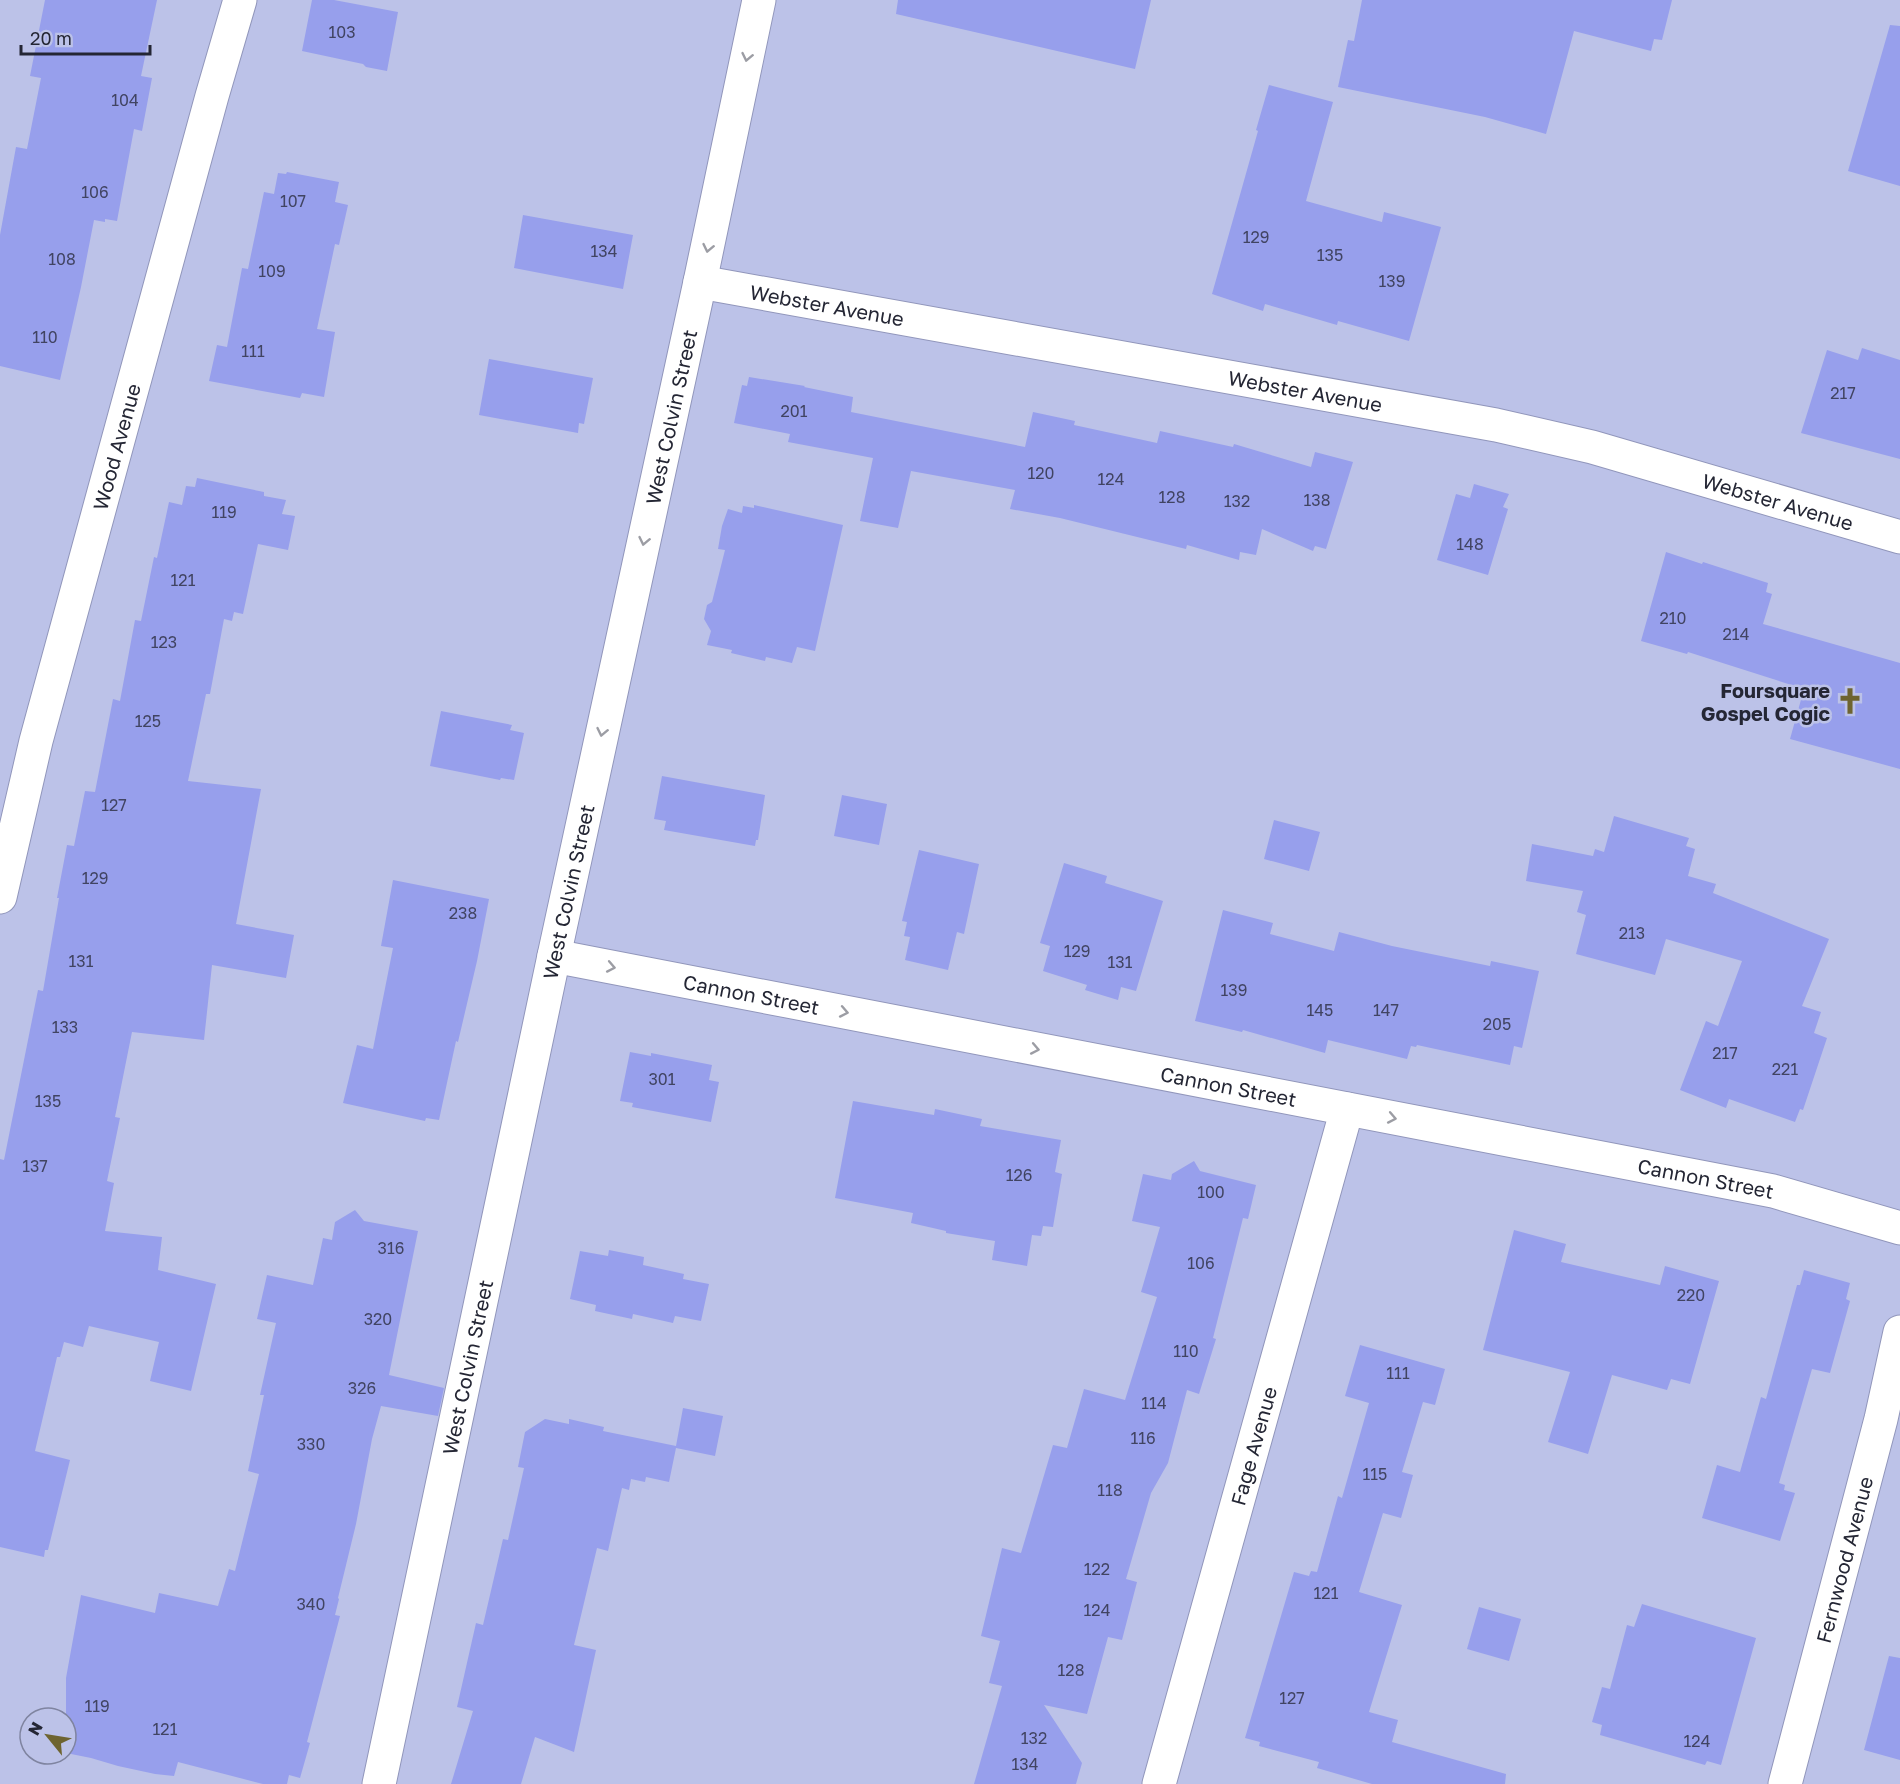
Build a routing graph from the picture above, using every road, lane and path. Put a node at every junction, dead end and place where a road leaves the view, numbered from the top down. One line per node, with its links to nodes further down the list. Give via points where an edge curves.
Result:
1 (240, 0): 5 (street, Wood Avenue, via 36,741)
2 (759, 0): 3 (street, West Colvin Street, one-way to 3)
3 (700, 282): 4 (street, Webster Avenue, via 1506,428 1592,447); 6 (street, West Colvin Street, one-way to 6)
4 (1900, 537)
5 (0, 897)
6 (554, 956): 7 (street, Cannon Street, one-way to 7); 10 (street, West Colvin Street)
7 (1347, 1109): 8 (street, Cannon Street, one-way to 8, via 1773,1191); 11 (street, Fage Avenue)
8 (1900, 1228)
9 (1900, 1332): 12 (street, Fernwood Avenue, via 1881,1419)
10 (379, 1784)
11 (1159, 1784)
12 (1785, 1784)

